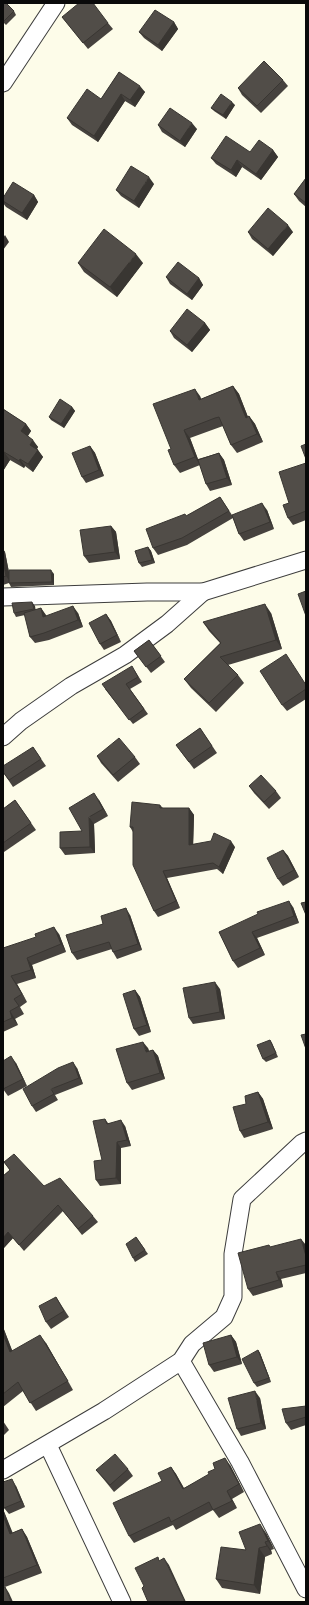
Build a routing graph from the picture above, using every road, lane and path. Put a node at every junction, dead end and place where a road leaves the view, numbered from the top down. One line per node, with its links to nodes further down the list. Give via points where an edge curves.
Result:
1 (56, 3): 2 (street)
2 (3, 83)
3 (306, 560): 4 (street)
4 (203, 592): 5 (street); 6 (street, via 167,624 125,655 71,686 22,720)
5 (3, 597)
6 (3, 737)
7 (306, 1141): 8 (street, via 242,1199 233,1254 233,1297 224,1317 192,1344)
8 (181, 1361): 9 (street); 11 (street, via 240,1462)
9 (48, 1445): 10 (street); 12 (street)
10 (3, 1470)
11 (306, 1589)
12 (122, 1602)

